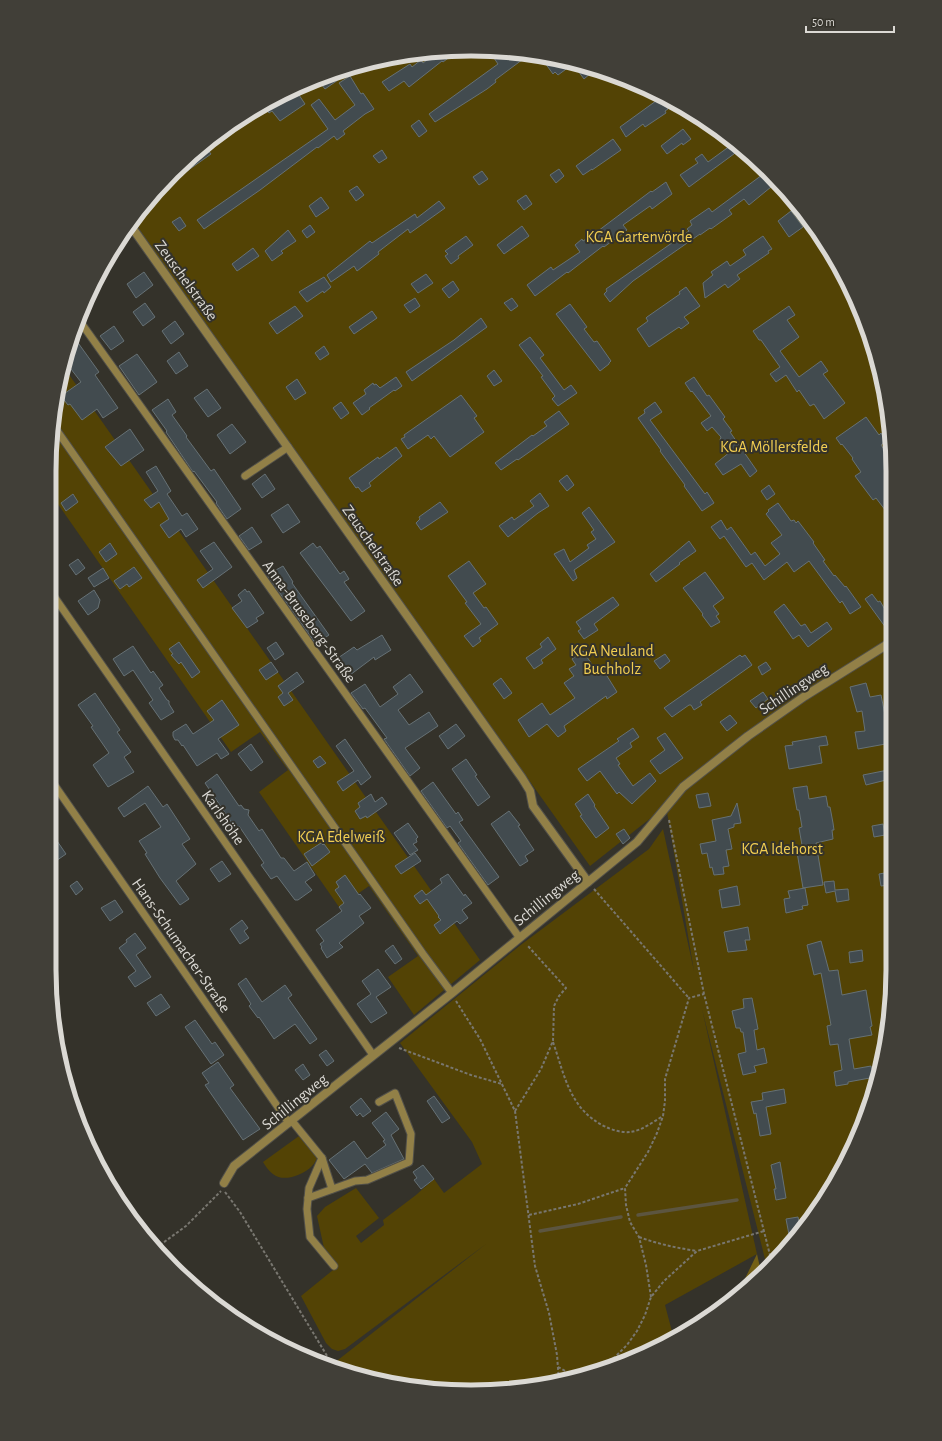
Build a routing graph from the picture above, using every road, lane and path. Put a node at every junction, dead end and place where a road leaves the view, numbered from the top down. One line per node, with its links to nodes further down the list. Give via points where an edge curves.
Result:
1 (134, 230): 4 (street, Zeuschelstraße)
2 (83, 325): 11 (lane, Anna-Bruseberg-Straße)
3 (58, 433): 12 (lane)
4 (288, 447): 5 (lane); 10 (street, Zeuschelstraße, via 522,778 530,791 533,806)
5 (244, 476)
6 (56, 599): 17 (lane, Karlshöhe)
7 (886, 645): 9 (street, Schillingweg, via 805,696 748,736 683,788)
8 (56, 787): 22 (lane, Hans-Schumacher-Straße)
9 (666, 806): 10 (street, Schillingweg, via 637,842); 13 (path)
10 (588, 882): 11 (street, Schillingweg); 14 (path)
11 (519, 937): 12 (street, Schillingweg); 15 (path, via 566,988 554,1006)
12 (452, 993): 16 (street, Schillingweg); 18 (path)
13 (704, 994): 14 (path); 29 (path)
14 (689, 998): 21 (path, via 665,1079)
15 (553, 1041): 20 (path, via 541,1069); 21 (path, via 573,1098 596,1123 612,1130 630,1132 647,1126)
16 (388, 1044): 17 (street, Schillingweg); 18 (path, via 471,1076)
17 (373, 1056): 22 (street, Schillingweg)
18 (503, 1084): 20 (path)
19 (379, 1102): 26 (lane, via 395,1093 411,1134 409,1162 367,1180 355,1181)
20 (515, 1111): 28 (path)
21 (663, 1116): 25 (path, via 654,1140)
22 (291, 1122): 23 (lane, Hans-Schumacher-Straße); 24 (street, Schillingweg, via 234,1166)
23 (322, 1158): 26 (lane); 27 (lane, via 309,1188)
24 (224, 1183)
25 (625, 1188): 28 (path, via 578,1204); 30 (path, via 630,1222)
26 (332, 1189): 27 (lane)
27 (308, 1198): 34 (lane, via 310,1238)
28 (529, 1216): 38 (path, via 535,1266 549,1313)
29 (764, 1231): 32 (path); 33 (path)
30 (639, 1237): 32 (path, via 676,1248); 35 (path)
31 (160, 1245): 36 (path, via 186,1226 223,1189 240,1212)
32 (697, 1251): 35 (path, via 664,1281)
33 (770, 1257)
34 (334, 1266)
35 (651, 1298): 37 (path, via 637,1331 627,1345)
36 (329, 1360)
37 (606, 1362)
38 (558, 1367): 39 (path); 40 (path)
39 (569, 1373)
40 (559, 1375)

